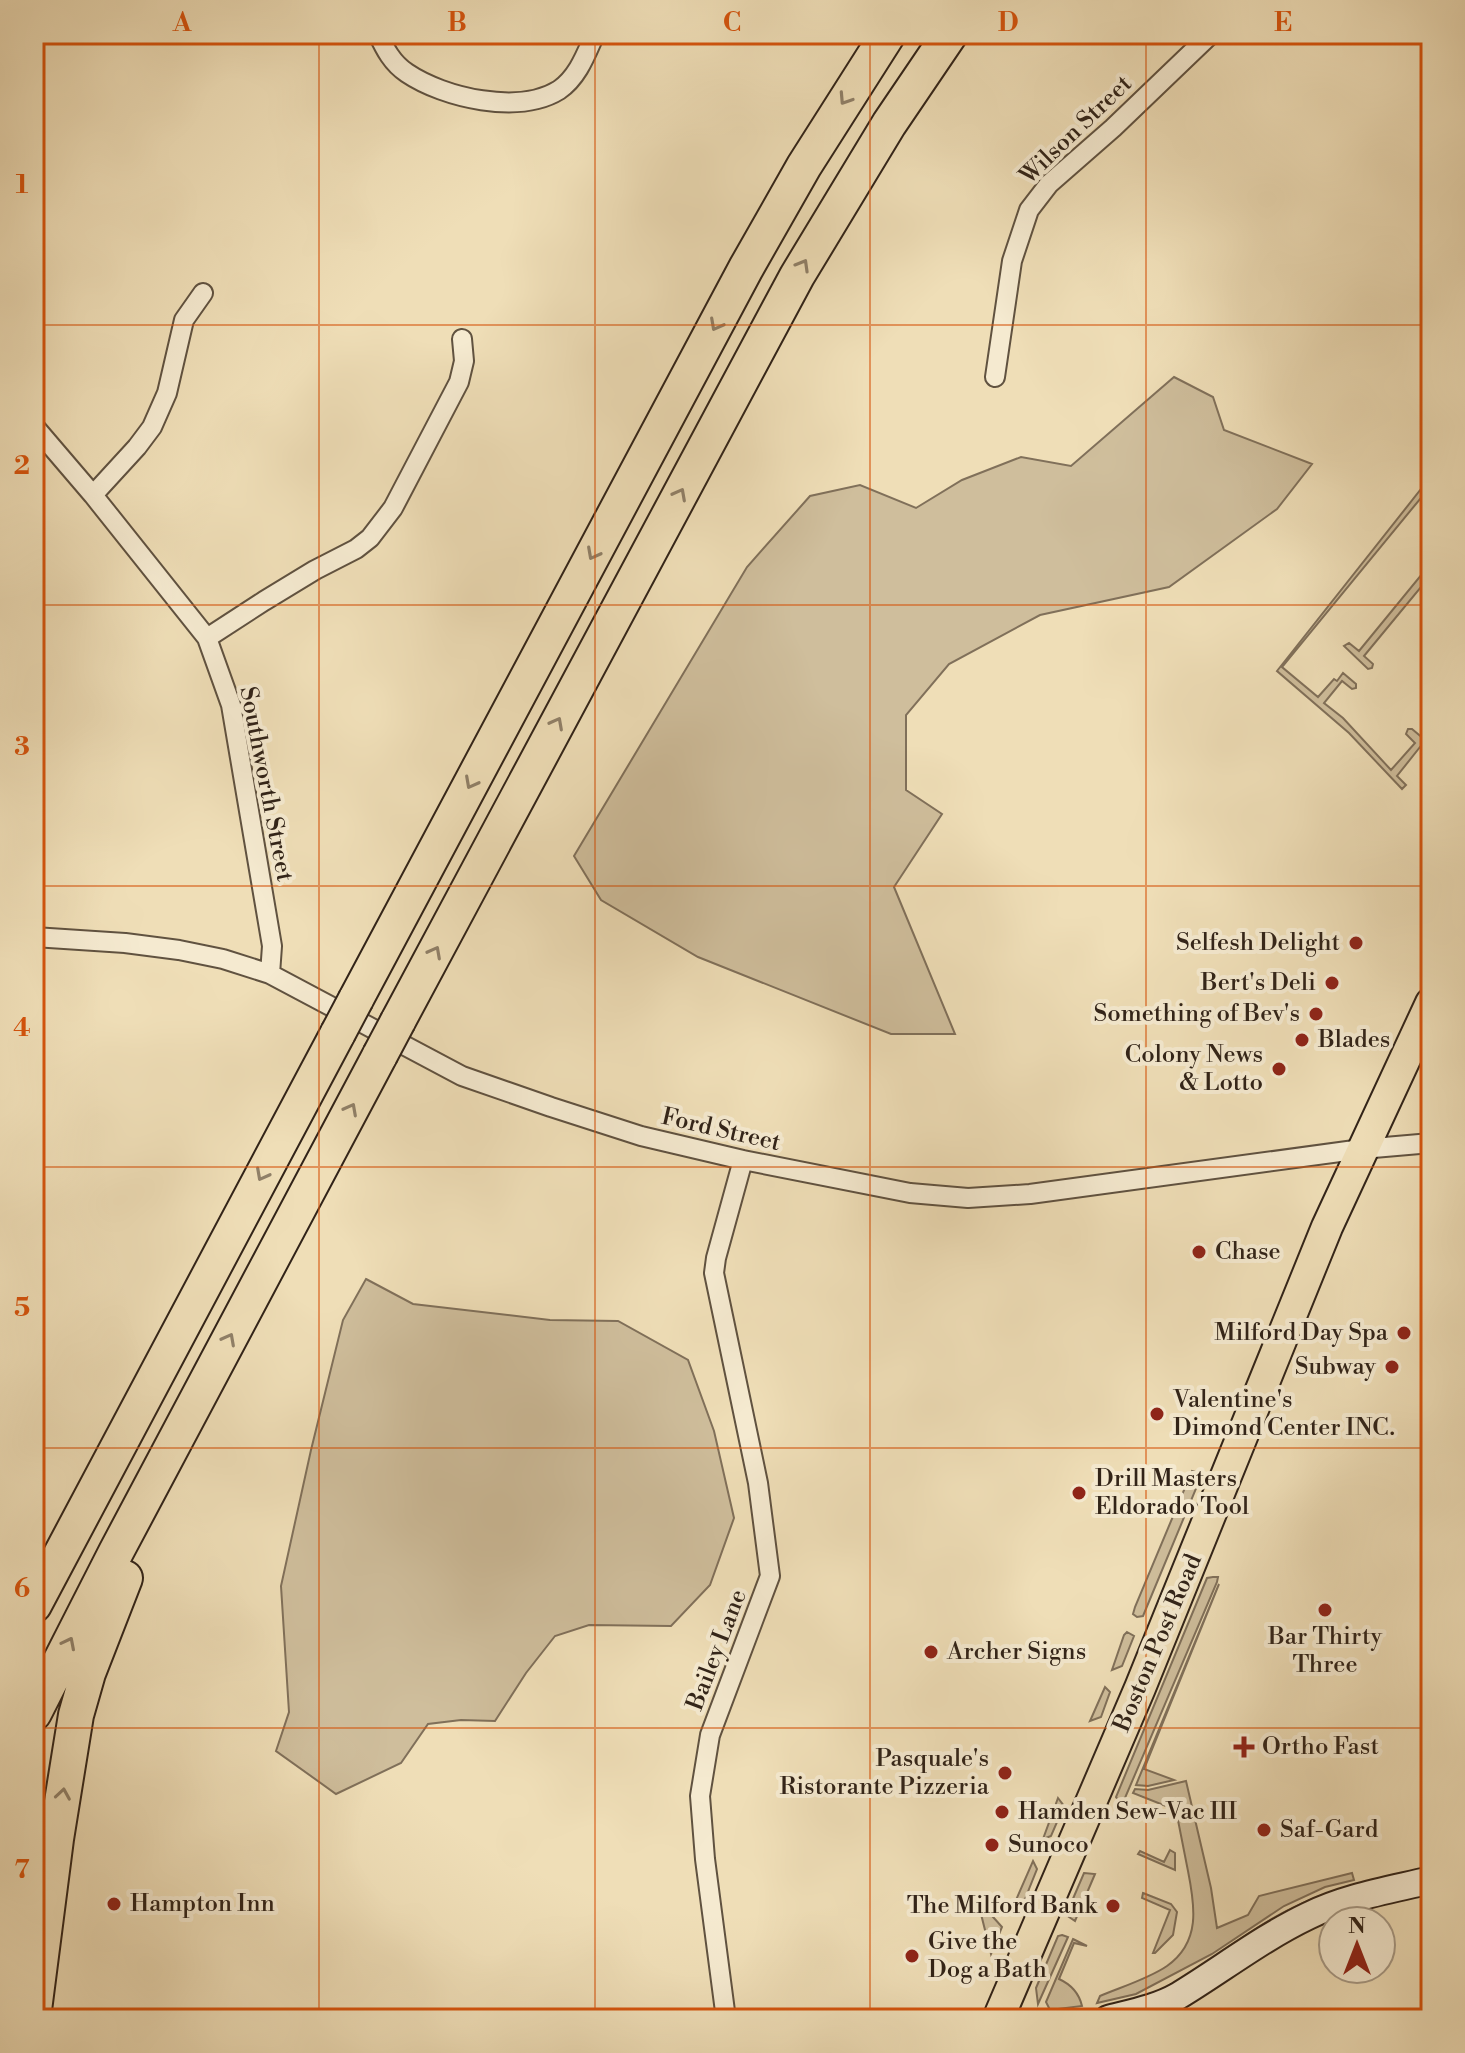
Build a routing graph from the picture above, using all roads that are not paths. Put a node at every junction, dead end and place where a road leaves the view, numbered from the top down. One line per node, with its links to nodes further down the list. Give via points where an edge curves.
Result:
1 (378, 34): 2 (street, via 394,62 415,77 460,95 515,104 548,95 570,81)
2 (595, 34)
3 (888, 34): 20 (highway, one-way to 20, bridge, via 746,268)
4 (950, 34): 7 (highway)
5 (959, 34): 7 (highway)
6 (1211, 34): 10 (street, Wilson Street, via 1049,184 1029,210 1012,261)
7 (921, 76): 21 (highway, one-way to 7, bridge, via 783,301)
8 (203, 293): 12 (street, via 184,320 167,393 152,427)
9 (462, 339): 13 (street, via 459,382 383,523 356,549)
10 (995, 377)
11 (34, 426): 12 (street, Southworth Street)
12 (93, 495): 13 (street, Southworth Street)
13 (207, 638): 15 (street, Southworth Street, via 231,705 272,946)
14 (34, 937): 15 (street, Ford Street, via 179,950)
15 (270, 974): 19 (street, Ford Street, via 462,1076 641,1136)
16 (1431, 1003): 18 (main road, Boston Post Road)
17 (1431, 1143): 18 (street, Ford Street)
18 (1362, 1149): 19 (street, Ford Street, via 968,1198 910,1193); 29 (main road, Boston Post Road)
19 (743, 1160): 28 (street, Bailey Lane, via 714,1273 758,1483 770,1576 710,1735 700,1796)
20 (150, 1385): 22 (highway); 23 (highway)
21 (199, 1394): 24 (highway, one-way to 21); 27 (highway, one-way to 21, via 76,1715 103,1633)
22 (34, 1561)
23 (34, 1605)
24 (34, 1713)
25 (1431, 1880): 26 (main road, via 1308,1916 1205,1976)
26 (1173, 2008): 30 (main road, via 1153,2006)
27 (34, 2010)
28 (726, 2019)
29 (998, 2019)
30 (1108, 2019)

